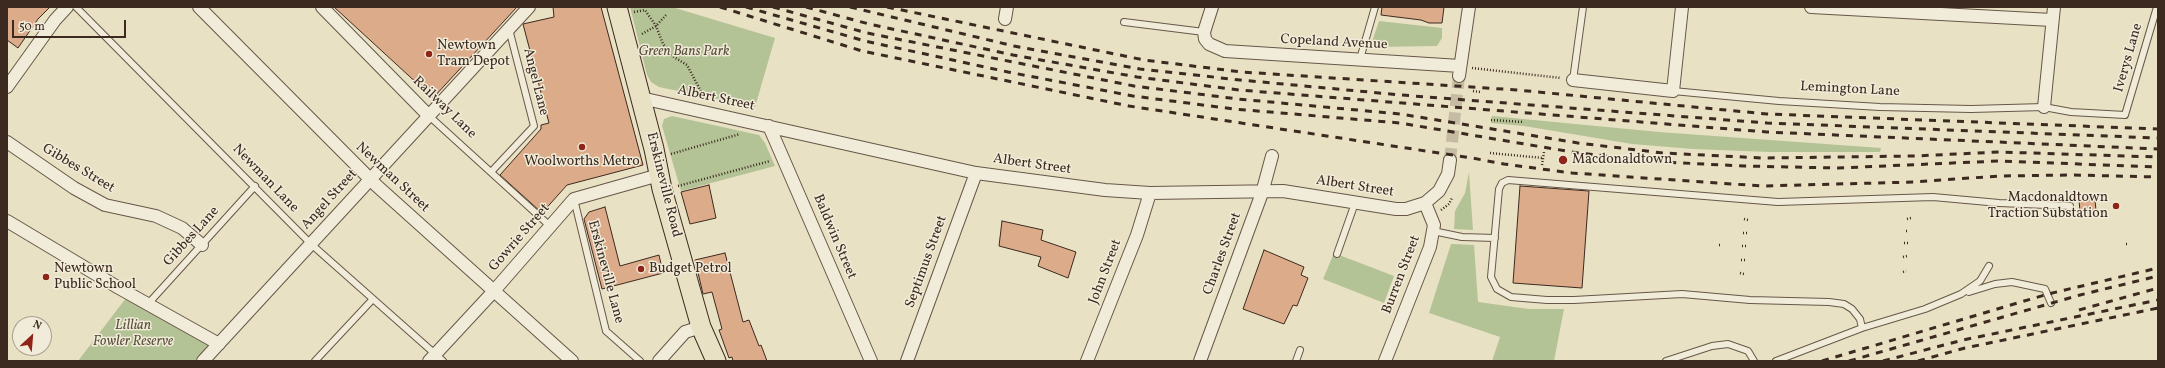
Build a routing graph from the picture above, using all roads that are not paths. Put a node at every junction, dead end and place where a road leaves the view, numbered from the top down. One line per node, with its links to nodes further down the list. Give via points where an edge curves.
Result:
1 (67, 7): 23 (street)
2 (76, 7): 37 (lane, Newman Lane)
3 (199, 7): 35 (street, Newman Street)
4 (322, 7): 27 (street, Railway Lane)
5 (530, 7): 19 (street, Angel Street)
6 (618, 7): 25 (main road, Erskineville Road)
7 (1212, 7): 20 (street)
8 (1376, 7): 21 (lane)
9 (1469, 7): 21 (street, Copeland Avenue, via 1464,70)
10 (1583, 7): 22 (lane)
11 (1682, 7): 24 (street)
12 (1811, 7): 15 (street)
13 (2054, 7): 17 (street)
14 (2156, 7): 28 (lane, Iverys Lane)
15 (1868, 9): 16 (street)
16 (1960, 12): 17 (street)
17 (2052, 20): 26 (street)
18 (1124, 22): 20 (lane)
19 (508, 29): 27 (street, Angel Street); 33 (lane, Angel Lane, via 534,126)
20 (1204, 32): 21 (street, Copeland Avenue, via 1209,44 1225,51)
21 (1360, 59)
22 (1573, 80): 24 (street, Lemington Lane)
23 (7, 87)
24 (1673, 91): 26 (lane, Lemington Lane, via 1880,107)
25 (641, 98): 29 (street, Albert Street); 36 (main road, Erskineville Road)
26 (2044, 107): 28 (lane, Lemington Lane, via 2071,112)
27 (428, 115): 33 (lane, Railway Lane); 35 (street, Angel Street)
28 (2125, 115)
29 (769, 126): 34 (street, Albert Street); 68 (street, Baldwin Street)
30 (7, 142): 49 (street, Gibbes Street, via 105,206 156,216 182,228)
31 (1272, 156): 39 (street, Charles Street)
32 (1450, 160): 42 (street, via 1444,183)
33 (491, 172): 45 (lane, Railway Lane)
34 (976, 173): 38 (street, Albert Street, via 1105,190); 69 (street, Septimus Street)
35 (370, 179): 48 (street, Angel Street); 52 (street, Newman Street)
36 (666, 181): 40 (street); 57 (main road, Erskineville Road)
37 (255, 186): 48 (lane, Newman Lane); 49 (lane, Gibbes Lane)
38 (1150, 193): 39 (street, Albert Street); 70 (street, John Street, via 1137,235)
39 (1262, 193): 41 (street, Albert Street, via 1283,191); 71 (street, Charles Street)
40 (574, 199): 45 (street, Gowrie Street); 65 (lane, Erskineville Lane, via 606,331)
41 (1355, 203): 42 (street, Albert Street, via 1396,209 1406,209); 50 (lane)
42 (1425, 203): 46 (street, Burren Street, via 1434,222)
43 (2070, 206): 47 (lane, via 1933,198 1778,202 1508,180 1502,183 1499,189)
44 (7, 220): 56 (street)
45 (550, 226): 52 (street, Gowrie Street)
46 (1433, 231): 47 (lane, via 1462,237); 73 (street, Burren Street, via 1427,255)
47 (1495, 238): 58 (lane, via 1491,277 1497,289 1511,297 1574,300 1682,294 1750,300 1829,302 1844,304 1852,309 1860,319)
48 (310, 244): 54 (lane, Newman Lane); 59 (street, Angel Street)
49 (202, 245): 56 (lane, Gibbes Lane)
50 (1337, 254)
51 (1989, 266): 53 (lane, via 1980,281)
52 (493, 292): 61 (street, Gowrie Street); 64 (street, Newman Street)
53 (1961, 294): 55 (lane, via 2012,282 2045,289); 58 (lane, via 1925,309)
54 (372, 300): 61 (lane, Newman Lane); 63 (lane)
55 (2051, 303)
56 (147, 304): 59 (street)
57 (701, 326): 66 (street, via 685,332); 67 (main road, Erskineville Road)
58 (1862, 328): 76 (lane)
59 (219, 344): 62 (street, Angel Street)
60 (1300, 350): 72 (lane)
61 (436, 359)
62 (203, 361)
63 (315, 361)
64 (572, 361)
65 (640, 361)
66 (659, 361)
67 (716, 361)
68 (871, 361)
69 (907, 361)
70 (1088, 361)
71 (1200, 361)
72 (1296, 361)
73 (1385, 361)
74 (1666, 361): 75 (lane, via 1712,346 1728,344 1748,351)
75 (1754, 361)
76 (1776, 361)

